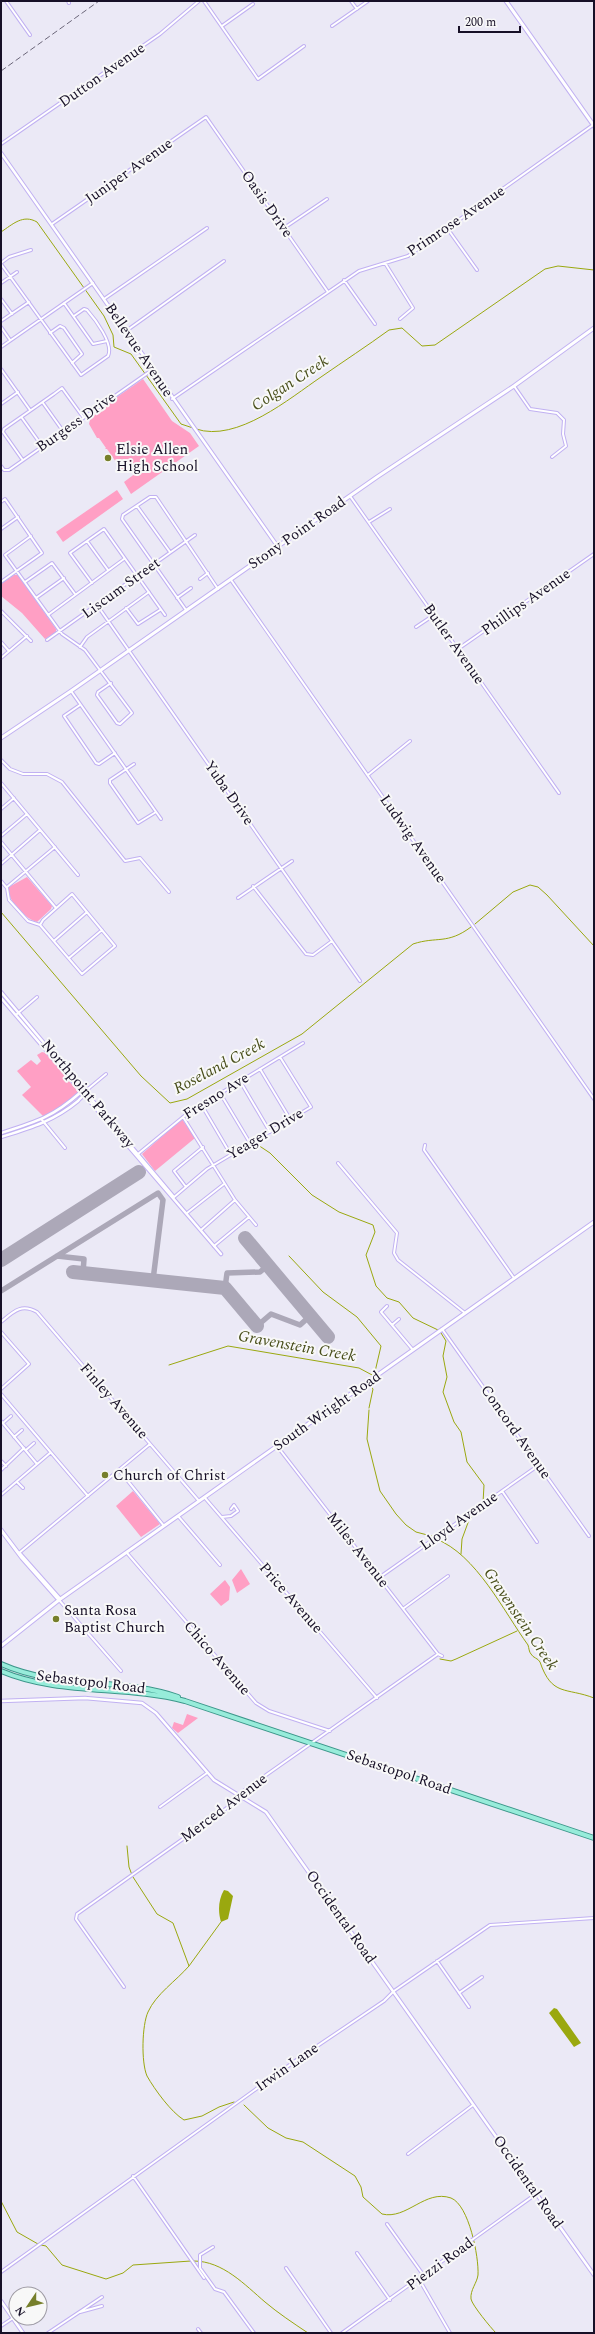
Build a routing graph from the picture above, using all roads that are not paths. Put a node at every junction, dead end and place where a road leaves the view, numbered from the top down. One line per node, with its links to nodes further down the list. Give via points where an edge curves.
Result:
1 (6, 1): 11 (street)
2 (200, 1): 15 (street, Dutton Avenue, via 160,34)
3 (204, 1): 9 (street)
4 (351, 1): 8 (street)
5 (368, 1): 8 (street)
6 (506, 1): 14 (main road)
7 (253, 4): 9 (street)
8 (356, 9): 10 (street)
9 (222, 26): 12 (street, via 258,79)
10 (332, 26)
11 (30, 35)
12 (304, 46)
13 (206, 118): 18 (street, Juniper Avenue); 20 (street, Oasis Drive)
14 (594, 125): 21 (street, Primrose Avenue)
15 (1, 144)
16 (1, 153): 18 (street, Bellevue Avenue)
17 (327, 199): 20 (street)
18 (52, 224): 31 (street, Bellevue Avenue)
19 (207, 228): 34 (street)
20 (284, 228): 32 (street, Oasis Drive)
21 (448, 228): 25 (street, Primrose Avenue, via 408,256); 26 (street)
22 (31, 250): 24 (street, via 9,257)
23 (224, 261): 45 (street)
24 (1, 263): 28 (street)
25 (385, 263): 29 (street, Primrose Avenue, via 359,271); 40 (street, via 413,308)
26 (477, 270)
27 (17, 272): 28 (street)
28 (10, 277): 30 (street); 35 (street)
29 (344, 280): 32 (street, Primrose Avenue); 42 (street)
30 (1, 283)
31 (93, 283): 34 (street, Bellevue Avenue); 36 (street)
32 (328, 292): 57 (street, Primrose Avenue)
33 (1, 298): 37 (street)
34 (104, 299): 45 (street, Bellevue Avenue)
35 (29, 302): 37 (street); 39 (street)
36 (64, 303): 38 (street); 39 (street)
37 (12, 314): 41 (street)
38 (74, 316): 48 (street, via 93,344); 48 (street, via 84,309 88,310 105,333)
39 (40, 319): 46 (street); 47 (street)
40 (400, 319)
41 (1, 321)
42 (375, 324)
43 (1, 328): 47 (street)
44 (594, 328): 55 (main road, Stony Point Road)
45 (126, 331): 52 (street, Bellevue Avenue)
46 (50, 333): 50 (street); 50 (street, via 60,326 64,328 82,354)
47 (10, 340): 49 (street)
48 (107, 341): 50 (street, via 109,355 81,375)
49 (1, 347)
50 (72, 363)
51 (1, 369): 53 (street)
52 (152, 370): 57 (street, Bellevue Avenue); 62 (street, Burgess Drive)
53 (4, 373): 54 (street); 56 (street)
54 (1, 375)
55 (514, 386): 65 (street, via 530,409 557,413 564,420 563,434 566,446); 68 (main road, Stony Point Road)
56 (18, 392): 59 (street); 60 (street)
57 (172, 399): 79 (street, Bellevue Avenue)
58 (43, 402): 60 (street); 62 (street, via 62,388); 63 (street)
59 (1, 404)
60 (30, 410): 61 (street)
61 (22, 417): 64 (street); 66 (street, via 3,431)
62 (82, 417): 63 (street, Burgess Drive)
63 (63, 431): 64 (street, Burgess Drive)
64 (42, 446): 66 (street, Burgess Drive)
65 (552, 457)
66 (22, 459): 67 (street, Burgess Drive, via 7,471)
67 (1, 466)
68 (350, 496): 73 (street, Butler Avenue); 79 (main road, Stony Point Road)
69 (1, 502): 72 (street, via 5,499)
70 (137, 506): 78 (street, via 154,496); 80 (street); 83 (street, via 123,515 122,519)
71 (390, 509): 73 (street)
72 (18, 517): 74 (street); 76 (street)
73 (369, 522): 107 (street, Butler Avenue)
74 (1, 529)
75 (194, 535): 78 (street, Liscum Street)
76 (31, 536): 85 (street, via 42,553); 85 (street, via 5,555)
77 (87, 540): 82 (street, via 104,529); 84 (street); 93 (street, via 70,552)
78 (187, 541): 80 (street, Liscum Street); 86 (street)
79 (278, 547): 90 (main road, Stony Point Road)
80 (170, 552): 83 (street, Liscum Street)
81 (594, 554): 116 (street, Phillips Avenue)
82 (125, 559): 84 (street); 87 (street)
83 (154, 564): 87 (street, Liscum Street); 99 (street)
84 (108, 570): 93 (street)
85 (17, 571): 91 (street); 92 (street)
86 (208, 574): 89 (street); 95 (street)
87 (137, 576): 96 (street); 100 (street, Liscum Street)
88 (64, 578): 92 (street, via 52,563); 97 (street); 98 (street)
89 (200, 579)
90 (231, 580): 95 (main road, Stony Point Road); 130 (street, Ludwig Avenue)
91 (1, 582)
92 (24, 582): 98 (street)
93 (92, 583): 97 (street)
94 (191, 588): 99 (street)
95 (218, 589): 104 (main road, Stony Point Road)
96 (149, 592): 101 (street); 103 (street)
97 (76, 594): 105 (street)
98 (36, 598): 105 (street)
99 (177, 598): 104 (street)
100 (96, 605): 108 (street, Yuba Drive); 110 (street, Liscum Street)
101 (126, 608): 103 (street, via 138,624); 108 (street)
102 (1, 610): 111 (street)
103 (160, 610): 106 (street)
104 (186, 610): 117 (main road, Stony Point Road)
105 (48, 614): 110 (street)
106 (166, 615)
107 (434, 615): 109 (street); 116 (street, Butler Avenue)
108 (108, 622): 115 (street, via 87,637); 117 (street, Yuba Drive)
109 (416, 627)
110 (60, 631): 112 (street, Liscum Street); 115 (street, via 66,639)
111 (27, 636): 113 (street); 118 (street)
112 (47, 640)
113 (32, 641)
114 (1, 642): 118 (street)
115 (80, 647): 120 (street)
116 (458, 649): 132 (street, Butler Avenue)
117 (129, 650): 120 (main road, Stony Point Road); 145 (street, Yuba Drive)
118 (9, 651): 119 (street)
119 (1, 658)
120 (100, 671): 121 (street); 122 (main road, Stony Point Road)
121 (111, 683): 121 (street, via 97,695 120,724 132,713)
122 (71, 691): 123 (street); 124 (main road, Stony Point Road)
123 (80, 704): 126 (street); 126 (street, via 64,716 92,756 99,764)
124 (1, 738)
125 (410, 740): 130 (street)
126 (115, 753): 129 (street)
127 (1, 761): 151 (street, via 10,769 23,774 47,774 58,778 124,861 140,858)
128 (134, 764): 129 (street)
129 (126, 770): 135 (street); 135 (street, via 110,783 138,822)
130 (368, 776): 174 (street, Ludwig Avenue)
131 (1, 783): 133 (street)
132 (559, 793)
133 (14, 798): 134 (street); 136 (street)
134 (1, 809)
135 (156, 812): 137 (street)
136 (27, 814): 138 (street); 139 (street)
137 (161, 819)
138 (40, 830): 141 (street); 142 (street)
139 (1, 836)
140 (1, 842): 142 (street)
141 (56, 847): 146 (street); 147 (street)
142 (11, 855): 144 (street); 146 (street)
143 (292, 861): 145 (street)
144 (1, 864)
145 (281, 868): 149 (street); 158 (street, Yuba Drive)
146 (26, 872): 150 (street); 153 (street)
147 (78, 874)
148 (1, 881): 150 (street)
149 (254, 886): 152 (street); 158 (street, via 306,954 313,955)
150 (7, 888): 155 (street, via 9,900 28,921)
151 (169, 892)
152 (238, 898)
153 (56, 908): 154 (street, via 72,894); 155 (street)
154 (87, 912): 156 (street); 157 (street)
155 (40, 925): 157 (street)
156 (102, 930): 159 (street); 159 (street, via 115,946 82,974)
157 (55, 940): 159 (street)
158 (332, 941): 160 (street, Yuba Drive)
159 (70, 958)
160 (360, 981)
161 (1, 992): 164 (street, Northpoint Parkway)
162 (37, 997): 164 (street)
163 (1, 998): 171 (street, Northpoint Parkway)
164 (18, 1014): 170 (street, Northpoint Parkway)
165 (303, 1044): 166 (street, Fresno Ave)
166 (280, 1057): 167 (street, Fresno Ave); 177 (street, Yeager Drive, via 311,1107)
167 (260, 1069): 169 (street, Fresno Ave); 177 (street)
168 (106, 1074): 172 (street)
169 (240, 1081): 173 (street, Fresno Ave); 179 (street)
170 (84, 1090): 171 (street); 172 (street, Northpoint Parkway)
171 (81, 1092): 172 (street, Northpoint Parkway); 178 (street)
172 (86, 1093): 178 (street, via 64,1112); 186 (street, Northpoint Parkway)
173 (220, 1093): 175 (street, Fresno Ave); 182 (street)
174 (594, 1099)
175 (201, 1104): 176 (street, Fresno Ave); 187 (street)
176 (182, 1116): 185 (street); 186 (street, Fresno Ave)
177 (290, 1119): 179 (street, Yeager Drive)
178 (43, 1122): 180 (street); 181 (street); 184 (street)
179 (270, 1132): 182 (street, Yeager Drive)
180 (1, 1133)
181 (1, 1137)
182 (250, 1143): 187 (street, Yeager Drive)
183 (425, 1145): 201 (street, via 424,1150)
184 (65, 1148)
185 (203, 1148): 189 (street); 191 (street, via 174,1171)
186 (137, 1155): 192 (street, Northpoint Parkway)
187 (232, 1155): 189 (street, Yeager Drive)
188 (338, 1163): 203 (street, via 397,1234 394,1253 398,1260)
189 (213, 1165): 190 (street); 191 (street, Yeager Drive)
190 (224, 1184): 193 (street); 194 (street)
191 (186, 1187): 192 (street, Yeager Drive)
192 (173, 1198): 194 (street, Northpoint Parkway)
193 (235, 1200): 195 (street); 198 (street)
194 (187, 1213): 198 (street, Northpoint Parkway)
195 (249, 1217): 197 (street); 199 (street)
196 (594, 1222): 201 (main road, South Wright Road)
197 (256, 1225)
198 (201, 1230): 199 (street, Northpoint Parkway)
199 (214, 1246): 200 (street, Northpoint Parkway)
200 (221, 1254)
201 (514, 1278): 203 (main road, South Wright Road)
202 (387, 1306): 206 (street, via 381,1312)
203 (465, 1313): 207 (main road, South Wright Road)
204 (399, 1319): 206 (street)
205 (1, 1322): 217 (street, Finley Avenue, via 25,1307 37,1312)
206 (392, 1325): 209 (street)
207 (442, 1329): 209 (main road, South Wright Road); 223 (street, Concord Avenue)
208 (1, 1332): 210 (street, via 29,1364)
209 (413, 1350): 218 (main road, South Wright Road)
210 (1, 1389)
211 (1, 1394): 220 (street)
212 (11, 1416): 213 (street)
213 (2, 1422): 215 (street)
214 (22, 1430): 215 (street)
215 (14, 1437): 219 (street)
216 (34, 1443): 219 (street)
217 (150, 1444): 226 (street); 233 (street, Finley Avenue)
218 (277, 1446): 232 (main road, South Wright Road); 246 (street, Miles Avenue)
219 (25, 1449): 222 (street); 224 (street)
220 (50, 1453): 222 (street); 231 (street)
221 (1, 1461): 224 (street)
222 (38, 1464): 227 (street)
223 (539, 1465): 229 (street, Lloyd Avenue); 240 (street, Concord Avenue)
224 (6, 1466): 225 (street)
225 (1, 1470)
226 (119, 1470): 231 (street); 237 (street)
227 (17, 1482): 228 (street); 230 (street)
228 (23, 1488)
229 (502, 1491): 241 (street); 246 (street, Lloyd Avenue)
230 (1, 1495)
231 (88, 1496): 242 (street)
232 (205, 1498): 233 (main road, South Wright Road); 236 (street, Price Avenue)
233 (199, 1501): 235 (main road, South Wright Road)
234 (231, 1509): 236 (street, via 234,1505 238,1511 231,1516)
235 (178, 1516): 237 (main road, South Wright Road); 244 (street)
236 (222, 1517): 255 (street, Price Avenue)
237 (164, 1526): 243 (main road, South Wright Road)
238 (1, 1530): 239 (main road, Sebastopol Road)
239 (2, 1534): 242 (main road, Sebastopol Road)
240 (589, 1536)
241 (537, 1542)
242 (19, 1553): 247 (main road, Sebastopol Road)
243 (127, 1553): 247 (main road, South Wright Road); 258 (street, Chico Avenue, via 256,1704 269,1711)
244 (220, 1565)
245 (448, 1576): 248 (street)
246 (380, 1578): 248 (street, Miles Avenue)
247 (59, 1600): 249 (main road, South Wright Road); 254 (street, Sebastopol Road)
248 (404, 1608): 250 (street, Miles Avenue)
249 (1, 1646)
250 (438, 1654): 251 (street); 255 (street, Merced Avenue)
251 (442, 1656)
252 (1, 1663): 257 (main road, Sebastopol Road, via 23,1672 69,1682 147,1689)
253 (1, 1671): 257 (main road, Sebastopol Road, via 54,1687 155,1695)
254 (121, 1671)
255 (377, 1698): 258 (street, Merced Avenue)
256 (1, 1701): 260 (street, Occidental Road, via 85,1698 140,1702 156,1713)
257 (205, 1707): 259 (main road, Sebastopol Road)
258 (330, 1731): 259 (street, Merced Avenue)
259 (313, 1743): 261 (street, Merced Avenue); 263 (main road, Sebastopol Road)
260 (207, 1773): 261 (street, Occidental Road); 262 (street)
261 (239, 1795): 267 (street, Merced Avenue, via 231,1805 77,1914 76,1919); 268 (street, Occidental Road, via 270,1816)
262 (160, 1807)
263 (594, 1838)
264 (594, 1918): 265 (street, Irwin Lane, via 490,1925)
265 (437, 1961): 268 (street, Irwin Lane); 269 (street)
266 (482, 1977): 269 (street)
267 (124, 1987)
268 (394, 1991): 271 (street, Occidental Road); 273 (street, Irwin Lane, via 384,2001)
269 (459, 1993): 270 (street)
270 (469, 2007)
271 (473, 2105): 272 (street); 274 (street, Occidental Road)
272 (408, 2154)
273 (133, 2176): 279 (street, Irwin Lane); 282 (street)
274 (537, 2194): 280 (street, Occidental Road); 281 (street, Piezzi Road)
275 (387, 2224): 281 (street)
276 (213, 2247): 293 (street, via 200,2255 204,2274 215,2289 224,2292)
277 (357, 2253): 285 (street)
278 (286, 2268): 294 (street)
279 (1, 2272)
280 (594, 2275)
281 (424, 2276): 283 (street, Piezzi Road)
282 (204, 2278)
283 (419, 2279): 285 (street, Piezzi Road); 296 (street)
284 (102, 2296): 289 (street)
285 (390, 2300): 295 (street, Piezzi Road)
286 (1, 2301): 288 (street)
287 (102, 2306): 289 (street)
288 (8, 2312)
289 (79, 2312): 291 (street)
290 (198, 2329): 292 (street)
291 (48, 2333)
292 (201, 2333)
293 (254, 2333)
294 (331, 2333)
295 (342, 2333)
296 (450, 2333)

